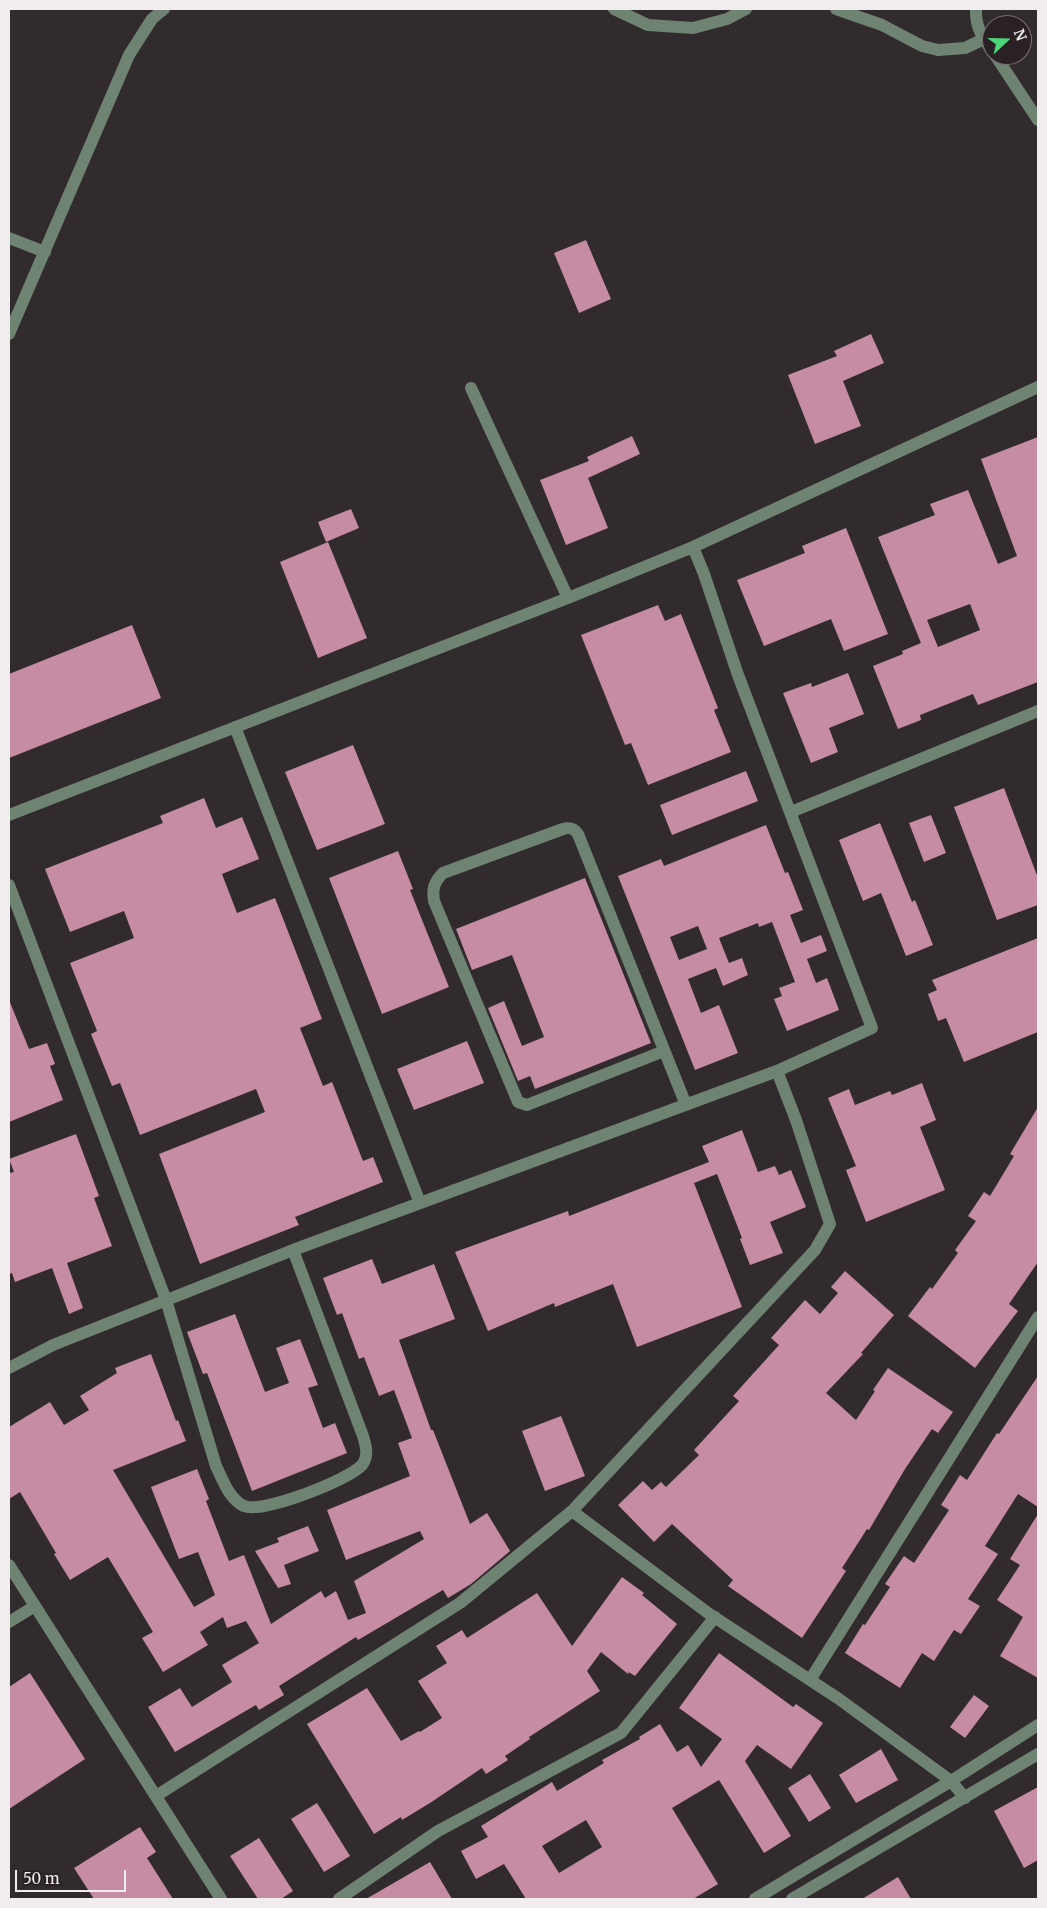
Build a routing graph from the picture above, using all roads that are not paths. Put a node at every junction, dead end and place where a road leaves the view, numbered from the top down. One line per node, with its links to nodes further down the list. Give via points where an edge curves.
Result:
1 (164, 9): 11 (street, via 152,19 130,55)
2 (614, 9): 3 (street, via 648,25 693,28 727,19)
3 (746, 9)
4 (836, 9): 7 (street, via 938,50 965,48)
5 (976, 9): 6 (street)
6 (982, 36)
7 (982, 40)
8 (1002, 65): 9 (street)
9 (1038, 120)
10 (9, 238): 11 (street)
11 (45, 252): 12 (street)
12 (9, 334)
13 (472, 388): 16 (street)
14 (1037, 390): 15 (street)
15 (692, 546): 16 (street); 19 (street)
16 (568, 598): 18 (street)
17 (1038, 711): 19 (street)
18 (235, 727): 20 (street); 25 (street)
19 (790, 812): 23 (street, via 872,1028)
20 (9, 815)
21 (9, 885): 27 (street)
22 (664, 1051): 22 (street, via 578,834 571,828 442,874 434,886 434,901 518,1102 526,1105); 24 (street)
23 (777, 1071): 24 (street); 30 (street, via 830,1224 815,1250)
24 (686, 1105): 25 (street)
25 (420, 1203): 26 (street)
26 (293, 1250): 27 (street); 27 (street, via 367,1453 362,1464 350,1474 326,1486 259,1507 247,1507 238,1502 227,1489 216,1466)
27 (166, 1300): 29 (street, via 53,1345)
28 (1038, 1316): 35 (street)
29 (9, 1368)
30 (572, 1511): 33 (street); 39 (street, via 460,1603)
31 (9, 1565): 32 (street)
32 (35, 1606): 34 (street); 39 (street)
33 (715, 1617): 35 (street); 44 (street, via 621,1733 438,1831)
34 (9, 1622)
35 (810, 1680): 38 (street)
36 (1038, 1725): 38 (street)
37 (1038, 1754): 40 (street)
38 (951, 1781): 40 (street); 41 (street)
39 (156, 1796): 43 (street)
40 (965, 1798): 42 (street)
41 (791, 1878): 42 (street); 45 (street)
42 (800, 1897)
43 (221, 1899)
44 (339, 1899)
45 (755, 1899)

